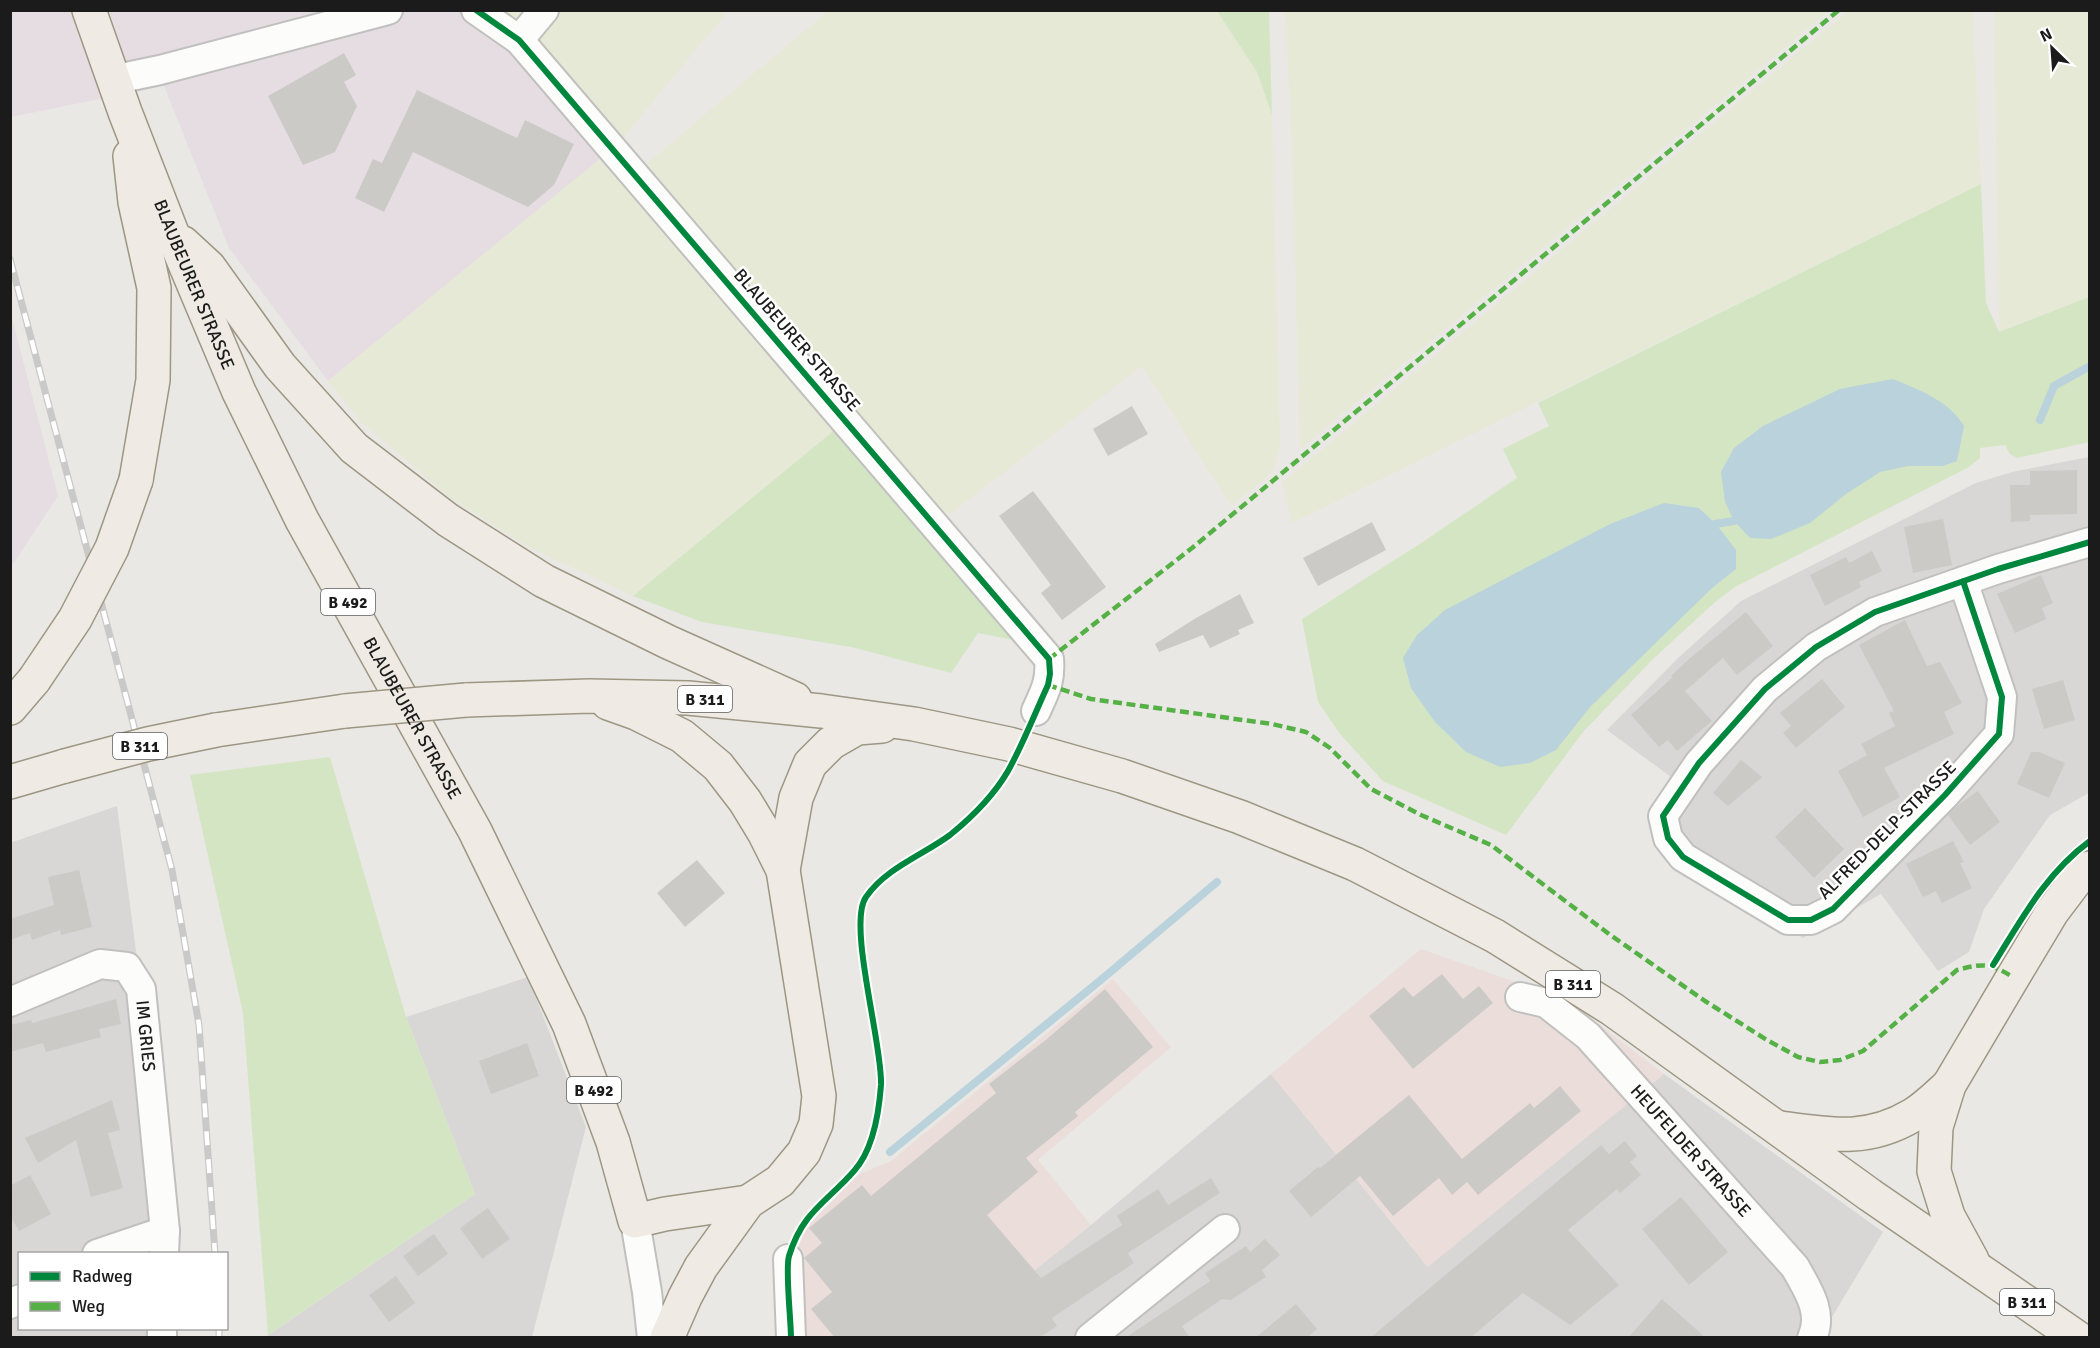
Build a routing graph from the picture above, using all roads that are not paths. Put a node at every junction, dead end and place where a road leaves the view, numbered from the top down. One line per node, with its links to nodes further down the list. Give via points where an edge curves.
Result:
1 (89, 10): 6 (main road, BLAUBEURER STRASSE / B 492)
2 (388, 10): 6 (street)
3 (476, 10): 5 (street, BLAUBEURER STRASSE)
4 (544, 10): 5 (street)
5 (519, 40): 14 (street, BLAUBEURER STRASSE, via 1049,659 1048,685)
6 (112, 80): 7 (main road, BLAUBEURER STRASSE / B 492)
7 (125, 112): 8 (main road, BLAUBEURER STRASSE / B 492); 12 (main road, bridge, via 135,202 154,288 153,380 136,480 112,549 75,619)
8 (172, 233): 13 (main road, via 209,267 280,366 354,448 448,520 544,581); 24 (main road, BLAUBEURER STRASSE / B 492, via 239,392 302,520 475,831 569,1024 613,1142)
9 (2090, 542): 10 (street, ALFRED-DELP-STRASSE)
10 (1963, 581): 10 (street, ALFRED-DELP-STRASSE, via 1875,612 1816,647 1765,690 1699,763 1663,816 1668,838 1683,857 1788,920 1811,920 1833,909 1999,734 2002,697)
11 (589, 696): 13 (main road, B 311, via 688,698); 16 (main road, B 311, bridge, via 466,700 345,711 216,730 148,744); 18 (main road, via 682,736 718,766 745,801)
12 (10, 708)
13 (821, 711): 15 (main road, B 311)
14 (1036, 711)
15 (914, 724): 18 (main road, via 857,728 831,743 810,764 796,798); 22 (main road, B 311, via 1009,744 1122,776 1240,816 1355,864 1495,936 1612,1009)
16 (10, 782)
17 (2090, 868): 21 (main road, via 2052,912)
18 (783, 870): 23 (main road, via 818,1106 816,1124 804,1152 780,1181)
19 (1520, 997): 34 (street, HEUFELDER STRASSE, via 1546,1003 1588,1035 1795,1267 1814,1301 1817,1327)
20 (10, 1002): 26 (street, IM GRIES, via 100,964 127,967 132,974 141,989)
21 (1949, 1085): 22 (main road, via 1914,1114 1880,1131 1836,1136); 29 (main road, via 1936,1127 1934,1171 1948,1216)
22 (1777, 1127): 29 (main road, B 311)
23 (748, 1202): 24 (main road); 31 (main road, via 701,1267)
24 (635, 1221): 30 (street, BLAUBEURER STRASSE)
25 (1225, 1229): 33 (street)
26 (165, 1243): 27 (street, IM GRIES)
27 (109, 1252)
28 (788, 1259): 32 (street)
29 (1976, 1266): 35 (main road, B 311)
30 (652, 1338)
31 (667, 1338)
32 (791, 1338)
33 (1090, 1338)
34 (1812, 1338)
35 (2078, 1338)

